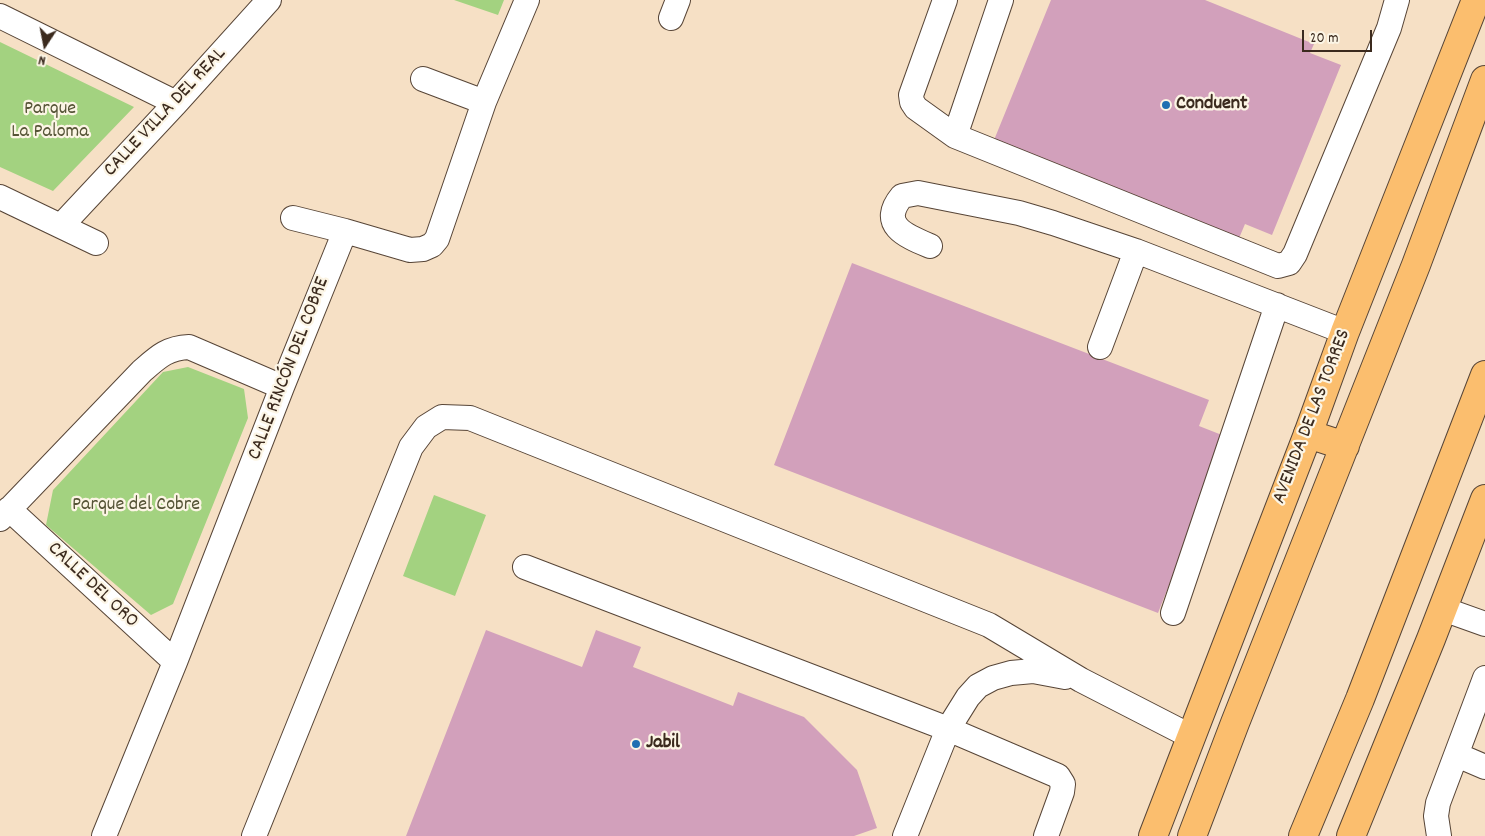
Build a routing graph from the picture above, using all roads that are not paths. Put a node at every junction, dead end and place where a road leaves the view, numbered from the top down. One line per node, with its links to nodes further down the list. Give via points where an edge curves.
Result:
1 (269, 0): 11 (street, CALLE VILLA DEL REAL)
2 (527, 0): 10 (street)
3 (945, 0): 12 (street, via 911,95 916,108)
4 (1001, 0): 12 (street)
5 (1397, 0): 12 (street, via 1389,28 1289,263 1278,266)
6 (1476, 0): 21 (main road, AVENIDA DE LAS TORRES)
7 (0, 16): 11 (street)
8 (423, 79): 10 (street)
9 (1485, 80): 26 (main road, AVENIDA DE LAS TORRES)
10 (484, 102): 16 (street, via 437,239 432,245 423,250 410,250)
11 (176, 104): 15 (street, CALLE VILLA DEL REAL)
12 (955, 136)
13 (0, 197): 15 (street)
14 (293, 218): 16 (street)
15 (61, 226): 17 (street)
16 (345, 231): 24 (street, CALLE RINCÓN DEL COBRE)
17 (96, 243)
18 (930, 246): 19 (street, via 904,235 894,223 893,212 902,196 918,194 1019,214)
19 (1136, 251): 20 (street); 22 (street)
20 (1277, 305): 21 (street); 31 (street)
21 (1345, 332): 25 (main road, AVENIDA DE LAS TORRES)
22 (1100, 347)
23 (1485, 375): 36 (main road)
24 (282, 387): 28 (street, via 189,347 160,355); 33 (street, CALLE RINCÓN DEL COBRE)
25 (1308, 434): 26 (main road); 39 (main road, AVENIDA DE LAS TORRES)
26 (1345, 446): 37 (main road, AVENIDA DE LAS TORRES)
27 (1485, 499): 30 (main road)
28 (4, 514): 33 (street, CALLE DEL ORO)
29 (525, 567): 38 (street)
30 (1443, 609): 32 (street); 51 (main road)
31 (1173, 613)
32 (1485, 624)
33 (175, 662): 42 (street, CALLE RINCÓN DEL COBRE)
34 (1485, 678): 40 (street)
35 (1082, 680): 38 (street, via 1032,671 1010,672 992,678 968,697); 39 (street); 43 (street, via 989,625 470,418 442,417 426,427 411,446)
36 (1360, 699): 49 (main road); 50 (main road)
37 (1235, 723): 47 (main road); 48 (main road, AVENIDA DE LAS TORRES)
38 (948, 729): 44 (street); 45 (street, via 1058,776 1063,784 1062,792)
39 (1192, 737): 46 (main road, AVENIDA DE LAS TORRES)
40 (1457, 755): 41 (street); 52 (street, via 1438,803 1436,816)
41 (1485, 766)
42 (104, 836)
43 (254, 836)
44 (905, 836)
45 (1046, 836)
46 (1153, 836)
47 (1172, 836)
48 (1192, 836)
49 (1303, 836)
50 (1321, 836)
51 (1351, 836)
52 (1440, 836)

